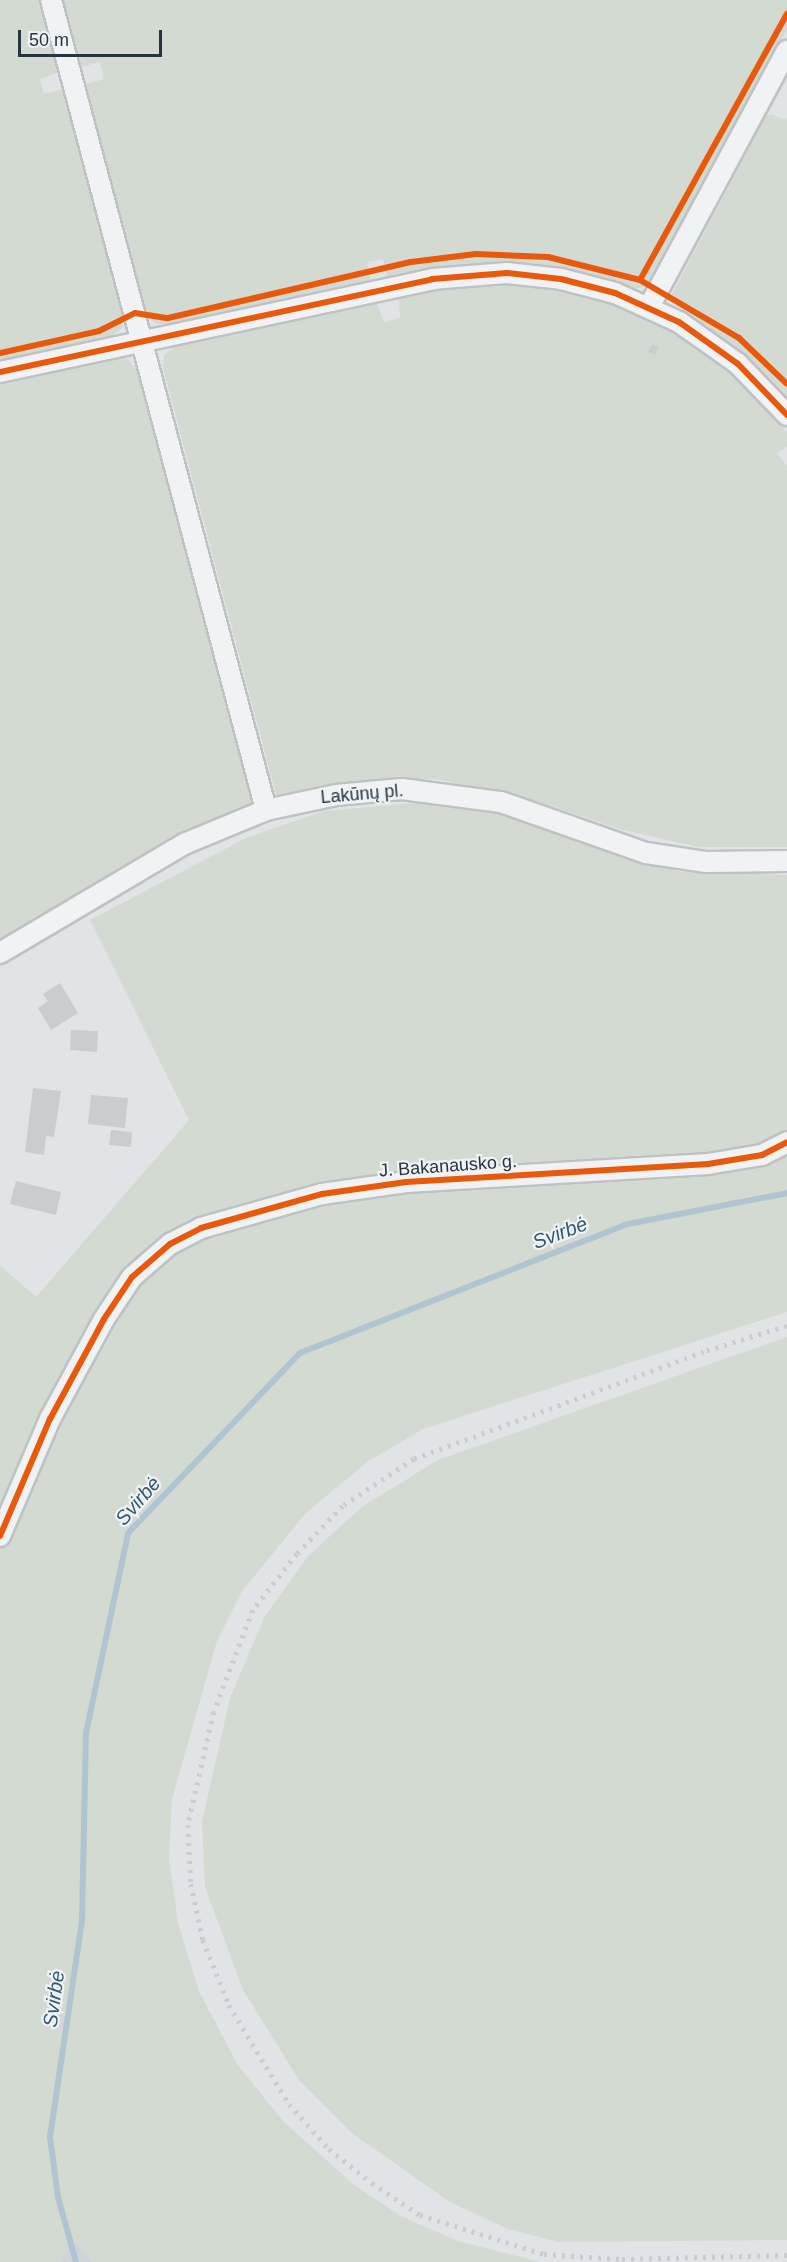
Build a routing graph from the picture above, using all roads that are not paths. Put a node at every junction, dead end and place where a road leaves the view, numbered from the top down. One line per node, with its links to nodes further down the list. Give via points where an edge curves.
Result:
1 (51, 0): 4 (street)
2 (787, 51): 3 (street)
3 (649, 307): 4 (street, via 561,279 507,273 432,279); 6 (street, via 709,341 738,364)
4 (143, 341): 5 (street); 7 (street)
5 (0, 372)
6 (787, 415)
7 (266, 810): 8 (street, Lakūnų pl., via 327,796 402,789 501,802 646,852 706,862); 9 (street, Lakūnų pl., via 184,844)
8 (787, 861)
9 (0, 953)
10 (787, 1142): 11 (street, J. Bakanausko g., via 762,1155 708,1164 406,1182 322,1194 201,1228 170,1244 132,1277 104,1319 50,1419)
11 (0, 1536)

